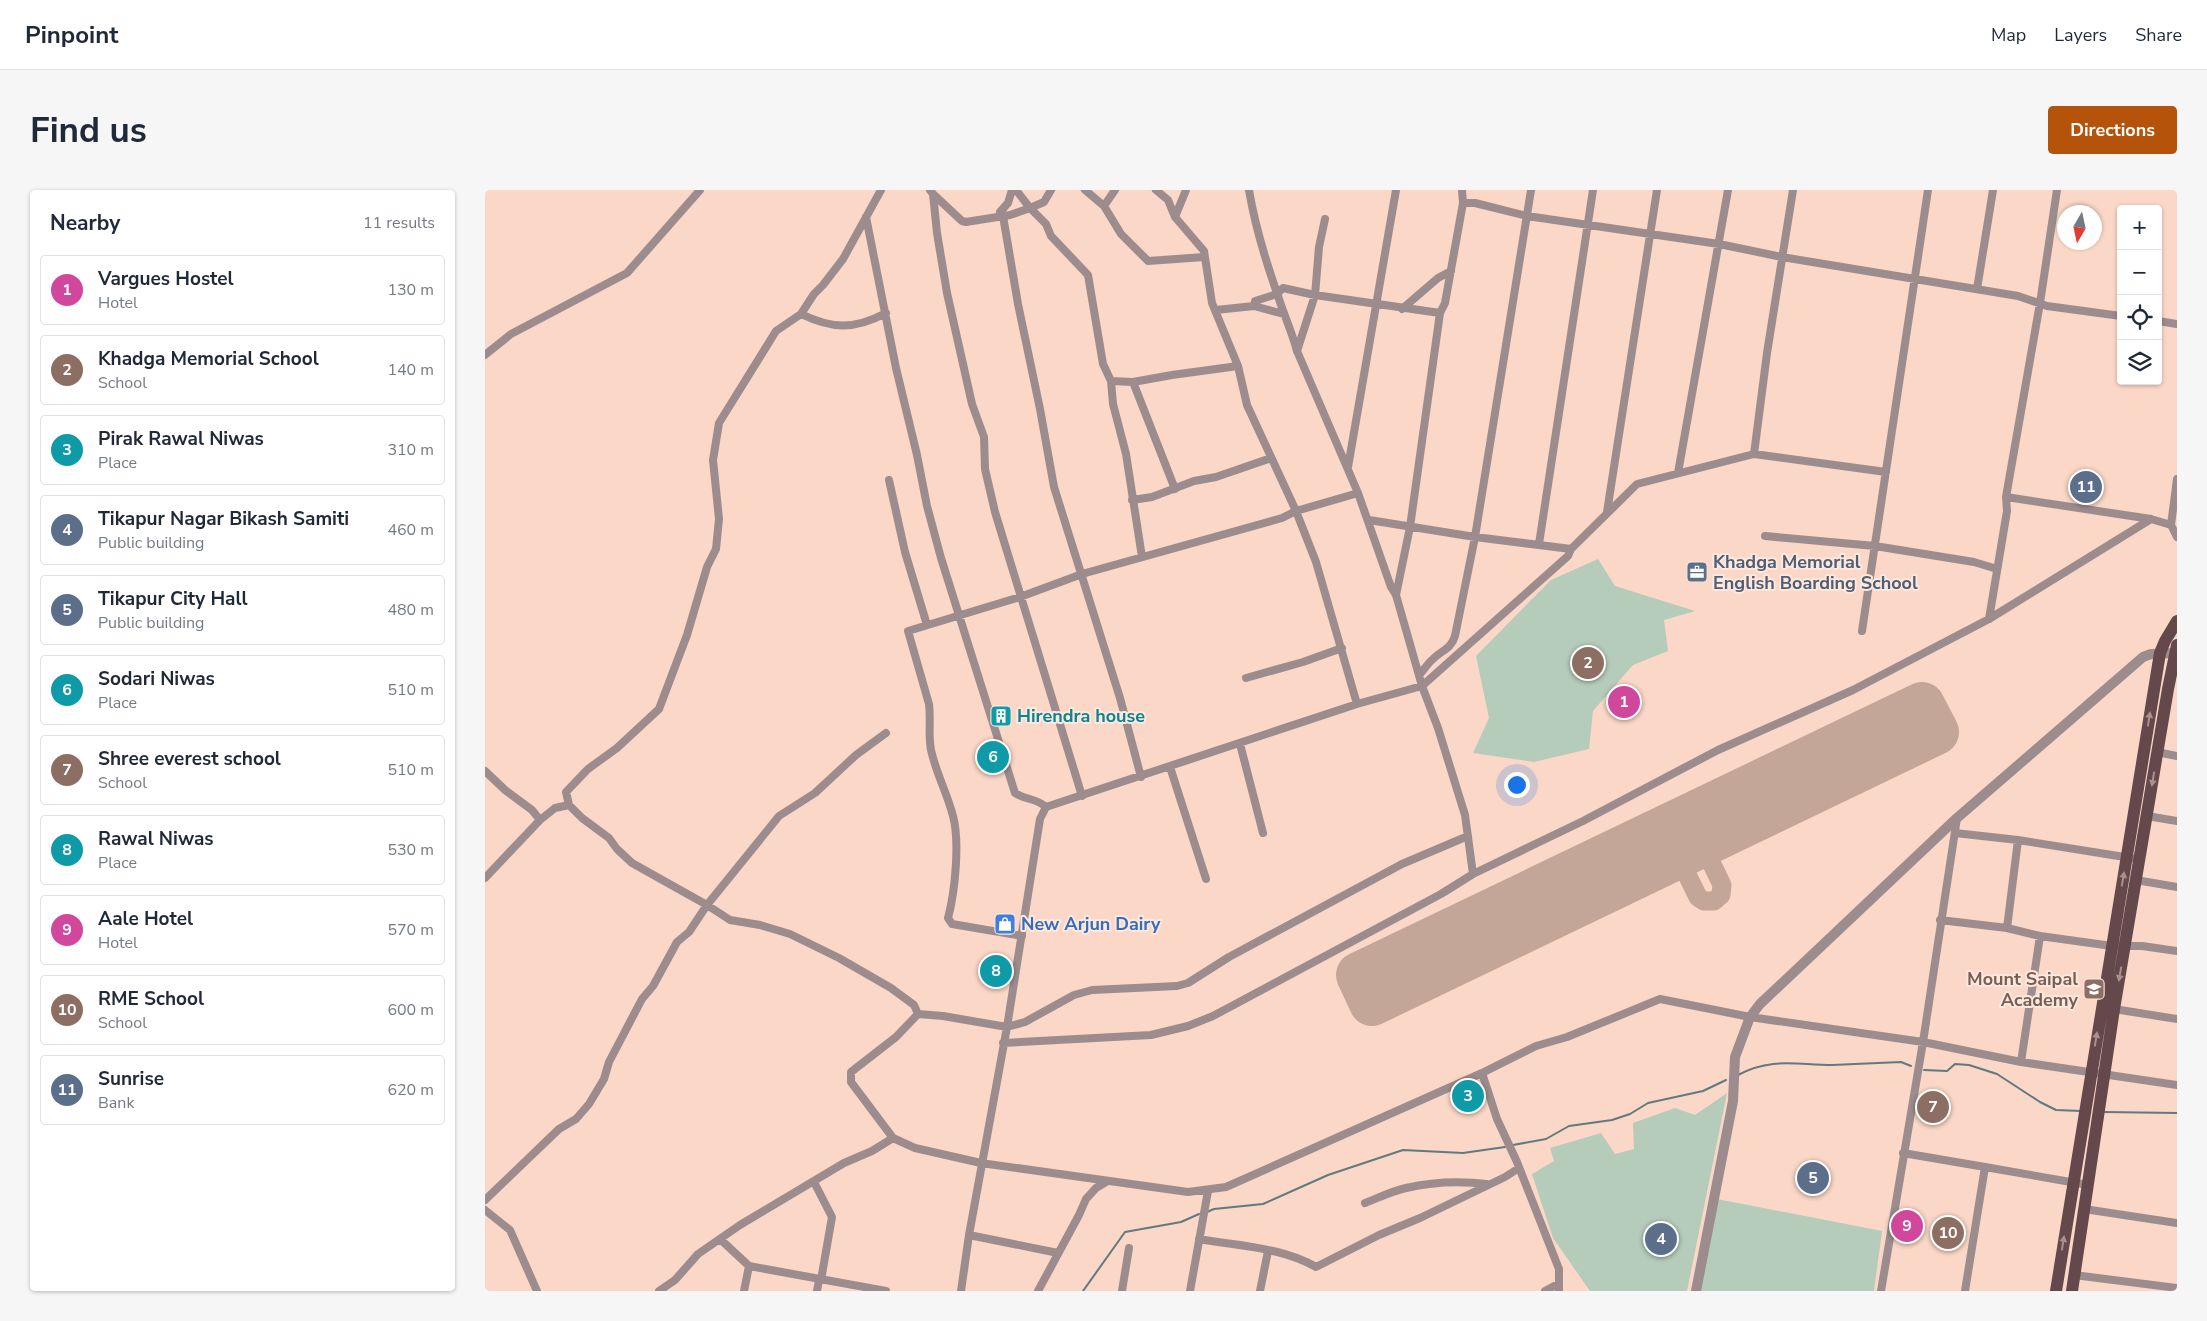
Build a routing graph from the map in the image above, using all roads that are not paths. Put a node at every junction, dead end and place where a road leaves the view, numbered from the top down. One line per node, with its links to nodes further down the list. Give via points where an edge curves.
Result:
1 (700, 190): 52 (street, via 627,273 511,334)
2 (881, 190): 26 (street)
3 (1014, 190): 23 (street); 24 (street, via 1000,212)
4 (1051, 190): 23 (street, via 1044,202)
5 (1085, 190): 22 (street)
6 (1115, 190): 22 (street)
7 (1156, 190): 27 (street, via 1168,200)
8 (1186, 190): 27 (street)
9 (1249, 190): 37 (street)
10 (1395, 190): 39 (street)
11 (1462, 190): 21 (street)
12 (1531, 190): 25 (street)
13 (1593, 190): 29 (street)
14 (1657, 190): 30 (street)
15 (1728, 190): 31 (street)
16 (1793, 190): 33 (street)
17 (1928, 190): 35 (street)
18 (1993, 190): 36 (street)
19 (2057, 190): 40 (street)
20 (931, 192): 24 (street, via 962,221); 83 (street, via 947,293 972,404 984,437 985,469)
21 (1463, 203): 25 (street); 34 (street)
22 (1104, 206): 32 (street, via 1121,234 1148,261)
23 (1030, 208): 24 (street); 54 (street, via 1047,224 1051,236 1088,276 1103,364)
24 (1003, 216): 81 (street, via 1054,487)
25 (1527, 216): 29 (street); 74 (street)
26 (866, 217): 44 (street); 46 (street, via 843,259)
27 (1175, 217): 32 (street, via 1204,251)
28 (1325, 219): 38 (street)
29 (1588, 225): 30 (street); 76 (street)
30 (1651, 236): 31 (street); 68 (street)
31 (1719, 244): 33 (street); 60 (street)
32 (1204, 257): 43 (street)
33 (1783, 257): 35 (street); 56 (street)
34 (1451, 271): 42 (street); 45 (street)
35 (1913, 278): 36 (street); 59 (street)
36 (1977, 289): 40 (street)
37 (1277, 294): 38 (street, via 1283,288); 41 (street, via 1255,301); 47 (street)
38 (1315, 295): 39 (street); 51 (street)
39 (1375, 303): 42 (street); 58 (street)
40 (2040, 303): 48 (street); 65 (street)
41 (1254, 306): 43 (street); 47 (street)
42 (1402, 309): 45 (street)
43 (1216, 310): 53 (street)
44 (885, 313): 46 (street, via 868,322 831,326); 84 (street, via 927,506)
45 (1440, 313): 72 (street)
46 (801, 314): 105 (street, via 776,331 719,424 713,460 719,519 716,548 659,709 617,748 588,769 566,792)
47 (1284, 314): 51 (street)
48 (2117, 315)
49 (2162, 322): 50 (street)
50 (2177, 324)
51 (1297, 351): 58 (street)
52 (485, 355)
53 (1238, 366): 55 (street); 57 (street, via 1247,405)
54 (1111, 381): 55 (street); 66 (street, via 1113,404 1127,454)
55 (1133, 382): 63 (street)
56 (1754, 454): 59 (street); 60 (street)
57 (1271, 458): 63 (street); 67 (street)
58 (1347, 467): 64 (street)
59 (1887, 472): 77 (street)
60 (1678, 473): 68 (street, via 1637,484)
61 (2177, 479): 71 (street)
62 (889, 480): 87 (street, via 905,552)
63 (1175, 489): 66 (street)
64 (1358, 493): 67 (street); 70 (street)
65 (2006, 497): 69 (street); 80 (street, via 2007,511)
66 (1132, 500): 79 (street)
67 (1296, 511): 79 (street, via 1282,518); 89 (street, via 1316,562)
68 (1607, 512): 78 (street)
69 (2151, 519): 71 (street); 85 (street)
70 (1369, 520): 72 (street); 82 (street)
71 (2171, 525): 75 (street)
72 (1410, 527): 74 (street); 82 (street)
73 (1765, 536): 77 (street)
74 (1475, 538): 76 (street); 92 (street, via 1453,643 1433,658)
75 (2177, 538)
76 (1539, 544): 78 (street)
77 (1875, 546): 80 (street, via 1974,562); 88 (street)
78 (1571, 549): 94 (street, via 1525,596)
79 (1142, 557): 81 (street)
80 (1997, 570): 85 (street)
81 (1082, 574): 83 (street); 103 (street)
82 (1396, 595): 92 (street)
83 (1019, 597): 84 (street); 104 (street)
84 (959, 615): 87 (street); 106 (street, via 1015,793 1038,800)
85 (1989, 620): 116 (street, via 1853,690 1718,750)
86 (2177, 621): 91 (main road)
87 (927, 625): 124 (street, via 908,631 929,704 931,751 953,817 957,843 954,897 949,918 952,924)
88 (1862, 631)
89 (1342, 648): 93 (street); 96 (street)
90 (2175, 649): 91 (street); 95 (main road)
91 (2160, 653): 108 (street, via 2143,657); 115 (main road, one-way to 91)
92 (1419, 675): 94 (street)
93 (1246, 678)
94 (1422, 686): 96 (street); 113 (street, via 1465,815)
95 (2172, 689): 99 (main road)
96 (1357, 704): 98 (street)
97 (886, 733): 121 (street, via 856,755 815,793 779,816)
98 (1240, 744): 101 (street); 111 (street)
99 (2157, 752): 100 (street); 107 (main road, one-way to 107)
100 (2177, 756)
101 (1170, 767): 103 (street); 118 (street)
102 (485, 771): 109 (street)
103 (1141, 777): 104 (street)
104 (1082, 796): 106 (street)
105 (569, 805): 109 (street, via 555,808); 121 (street, via 609,838 632,863)
106 (1046, 807): 124 (street, via 1040,819)
107 (2147, 816): 110 (street); 115 (main road)
108 (1957, 818): 112 (street); 131 (street)
109 (540, 820): 117 (street)
110 (2177, 821)
111 (1263, 833)
112 (1955, 833): 114 (street); 122 (street)
113 (1468, 836): 116 (street); 133 (street, via 1402,864 1229,956 1187,983 1092,990 1074,995 1025,1022)
114 (2019, 840): 115 (street); 123 (street)
115 (2134, 859): 119 (main road); 126 (main road, one-way to 115)
116 (1473, 874): 134 (street, via 1246,1000 1188,1026 1151,1035)
117 (485, 878)
118 (1206, 879)
119 (2136, 880): 120 (street); 127 (main road)
120 (2177, 887)
121 (707, 906): 130 (street, via 730,920 791,934 839,958 891,988 914,1005); 152 (street, via 689,932 677,942 653,986 642,999 589,1104)
122 (1941, 920): 123 (street); 135 (street)
123 (2007, 928): 125 (street)
124 (1022, 936): 133 (street)
125 (2040, 936): 126 (street); 136 (street)
126 (2112, 946): 127 (street); 137 (main road, one-way to 126)
127 (2125, 946): 128 (street); 129 (main road, one-way to 129)
128 (2177, 951)
129 (2114, 1009): 132 (street); 139 (main road)
130 (918, 1014): 133 (street); 141 (street, via 896,1037 851,1072 851,1082)
131 (1749, 1017): 135 (street); 138 (street, via 1660,999 1567,1037 1536,1046); 181 (street, via 1735,1058 1733,1101)
132 (2177, 1020)
133 (1007, 1027): 134 (street)
134 (1003, 1042): 143 (street)
135 (1923, 1042): 136 (street); 142 (street)
136 (2021, 1062): 137 (street)
137 (2091, 1072): 139 (street); 148 (main road)
138 (1482, 1073): 145 (street, via 1497,1119); 151 (street, via 1227,1187)
139 (2104, 1074): 140 (street); 150 (main road)
140 (2177, 1085)
141 (893, 1138): 143 (street, via 915,1148); 146 (street)
142 (1903, 1153): 144 (street); 182 (street)
143 (981, 1163): 147 (street); 157 (street)
144 (1985, 1167): 148 (street); 183 (street)
145 (1519, 1168): 149 (street); 167 (street, via 1559,1269)
146 (813, 1182): 158 (street); 166 (street, via 832,1217)
147 (1106, 1182): 151 (street, via 1188,1192); 162 (street, via 1086,1198)
148 (2072, 1183): 150 (street); 184 (main road, one-way to 148)
149 (1487, 1184): 153 (street, via 1437,1183 1405,1188); 161 (street, via 1315,1267 1304,1260)
150 (2088, 1185): 154 (main road)
151 (1208, 1191): 159 (street)
152 (485, 1200)
153 (1365, 1203)
154 (2084, 1209): 156 (street); 164 (main road)
155 (485, 1210): 169 (street, via 510,1230)
156 (2177, 1223)
157 (969, 1235): 162 (street); 175 (street)
158 (720, 1239): 163 (street); 165 (street, via 698,1254)
159 (1199, 1239): 161 (street); 178 (street)
160 (1129, 1248): 177 (street)
161 (1268, 1251): 179 (street)
162 (1058, 1253): 176 (street)
163 (749, 1266): 166 (street); 172 (street)
164 (2074, 1275): 168 (street); 185 (main road)
165 (675, 1280): 170 (street); 171 (street)
166 (820, 1280): 173 (street); 174 (street)
167 (1559, 1287): 180 (street)
168 (2177, 1288)
169 (537, 1291)
170 (659, 1291)
171 (673, 1291)
172 (744, 1291)
173 (817, 1291)
174 (887, 1291)
175 (961, 1291)
176 (1038, 1291)
177 (1122, 1291)
178 (1190, 1291)
179 (1261, 1291)
180 (1545, 1291)
181 (1696, 1291)
182 (1881, 1291)
183 (1965, 1291)
184 (2056, 1291)
185 (2072, 1291)

